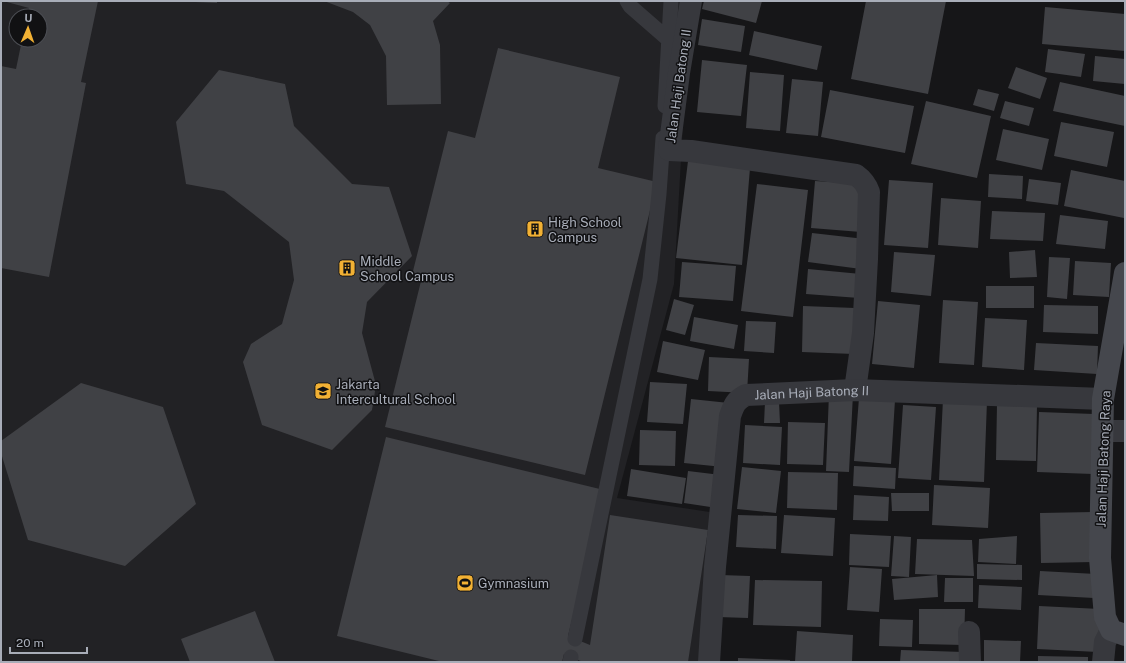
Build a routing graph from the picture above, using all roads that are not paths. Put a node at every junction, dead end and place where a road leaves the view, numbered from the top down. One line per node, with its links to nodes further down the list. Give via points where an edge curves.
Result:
1 (627, 1): 4 (lane)
2 (672, 1): 4 (lane)
3 (691, 1): 6 (street, Jalan Haji Batong II, via 669,150 856,175 867,185 867,259 863,333)
4 (669, 40): 12 (lane, via 659,194 650,278)
5 (1125, 273): 7 (street, Jalan Haji Batong Raya)
6 (856, 390): 7 (street, Jalan Haji Batong II); 13 (street, Jalan Haji Batong II, via 746,395 735,403 730,416 715,567)
7 (1103, 399): 9 (street, Jalan Haji Batong Raya)
8 (1125, 431): 9 (street)
9 (1103, 432): 11 (street, Jalan Haji Batong Raya, via 1100,558 1105,617)
10 (969, 632): 14 (street)
11 (1118, 633): 15 (street, via 1105,642)
12 (575, 639)
13 (709, 662)
14 (970, 662)
15 (1103, 662)

